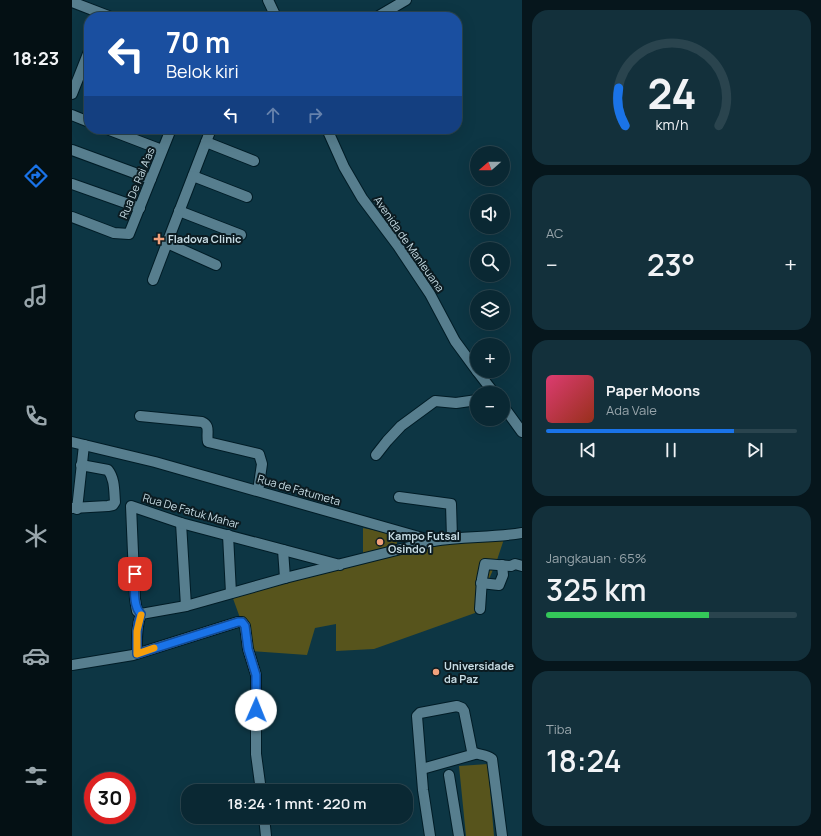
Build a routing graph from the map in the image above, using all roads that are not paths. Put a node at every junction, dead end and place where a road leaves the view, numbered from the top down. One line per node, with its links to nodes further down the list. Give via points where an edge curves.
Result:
1 (268, 0): 5 (street)
2 (406, 0): 6 (street)
3 (73, 5): 4 (street)
4 (94, 12)
5 (272, 12)
6 (385, 12)
7 (84, 64): 8 (street)
8 (72, 94)
9 (72, 115): 10 (street)
10 (84, 120)
11 (133, 134): 17 (street)
12 (169, 134): 17 (street, Rua De Rai A’as)
13 (209, 134): 15 (street)
14 (328, 134): 30 (street, Avenida de Manleuana, via 362,198 430,294 455,341)
15 (206, 142): 18 (street); 19 (street)
16 (72, 150): 20 (street)
17 (162, 150): 20 (street, Rua De Rai A’as)
18 (254, 161)
19 (193, 176): 22 (street); 24 (street)
20 (151, 179): 23 (street, Rua De Rai A’as)
21 (72, 184): 23 (street)
22 (247, 197)
23 (140, 208): 25 (street, Rua De Rai A’as, via 129,234 114,233)
24 (179, 212): 26 (street); 27 (street)
25 (72, 217)
26 (241, 235)
27 (167, 243): 28 (street); 29 (street)
28 (216, 265)
29 (153, 280)
30 (470, 361)
31 (470, 401): 37 (street, via 435,401 401,426)
32 (140, 416): 39 (street, via 202,422 208,426 208,442 258,454 262,464)
33 (510, 416): 34 (street)
34 (522, 432)
35 (72, 442): 36 (street, Rua de Fatumeta)
36 (84, 445): 38 (street); 39 (street, Rua de Fatumeta)
37 (376, 455)
38 (81, 465): 41 (street); 41 (street, via 108,470 112,474 114,502 108,506)
39 (258, 491): 46 (street, Rua de Fatumeta)
40 (399, 497): 45 (street, via 451,504)
41 (74, 508)
42 (181, 523): 44 (street, Rua De Fatuk Mahar); 54 (street); 56 (street, Rua De Fatuk Mahar, via 131,506 135,599 137,610)
43 (522, 533): 45 (street, Rua de Fatumeta)
44 (228, 535): 47 (street, Rua De Fatuk Mahar); 53 (street)
45 (452, 538): 46 (street, Rua de Fatumeta)
46 (433, 541): 48 (street, Rua De Fatuk Mahar)
47 (283, 550): 48 (street, Rua De Fatuk Mahar); 51 (street)
48 (340, 565): 51 (street, Rua De Fatuk Mahar)
49 (502, 565): 50 (street); 52 (street, via 485,564); 52 (street, via 503,575 499,584)
50 (522, 566)
51 (285, 578): 53 (street, Rua De Fatuk Mahar)
52 (481, 583): 55 (street)
53 (231, 593): 54 (street, Rua De Fatuk Mahar)
54 (186, 606): 56 (street, Rua De Fatuk Mahar)
55 (480, 609)
56 (141, 614): 57 (street, via 138,620)
57 (137, 654): 58 (street); 62 (street, via 242,622 256,675 256,754)
58 (72, 665)
59 (475, 754): 60 (street); 60 (street, via 472,751 462,708 457,706 420,713 416,722); 67 (street, via 488,755 492,759)
60 (422, 769): 65 (street)
61 (449, 775): 66 (street)
62 (260, 784)
63 (265, 824): 64 (street)
64 (266, 836)
65 (430, 836)
66 (459, 836)
67 (502, 836)

